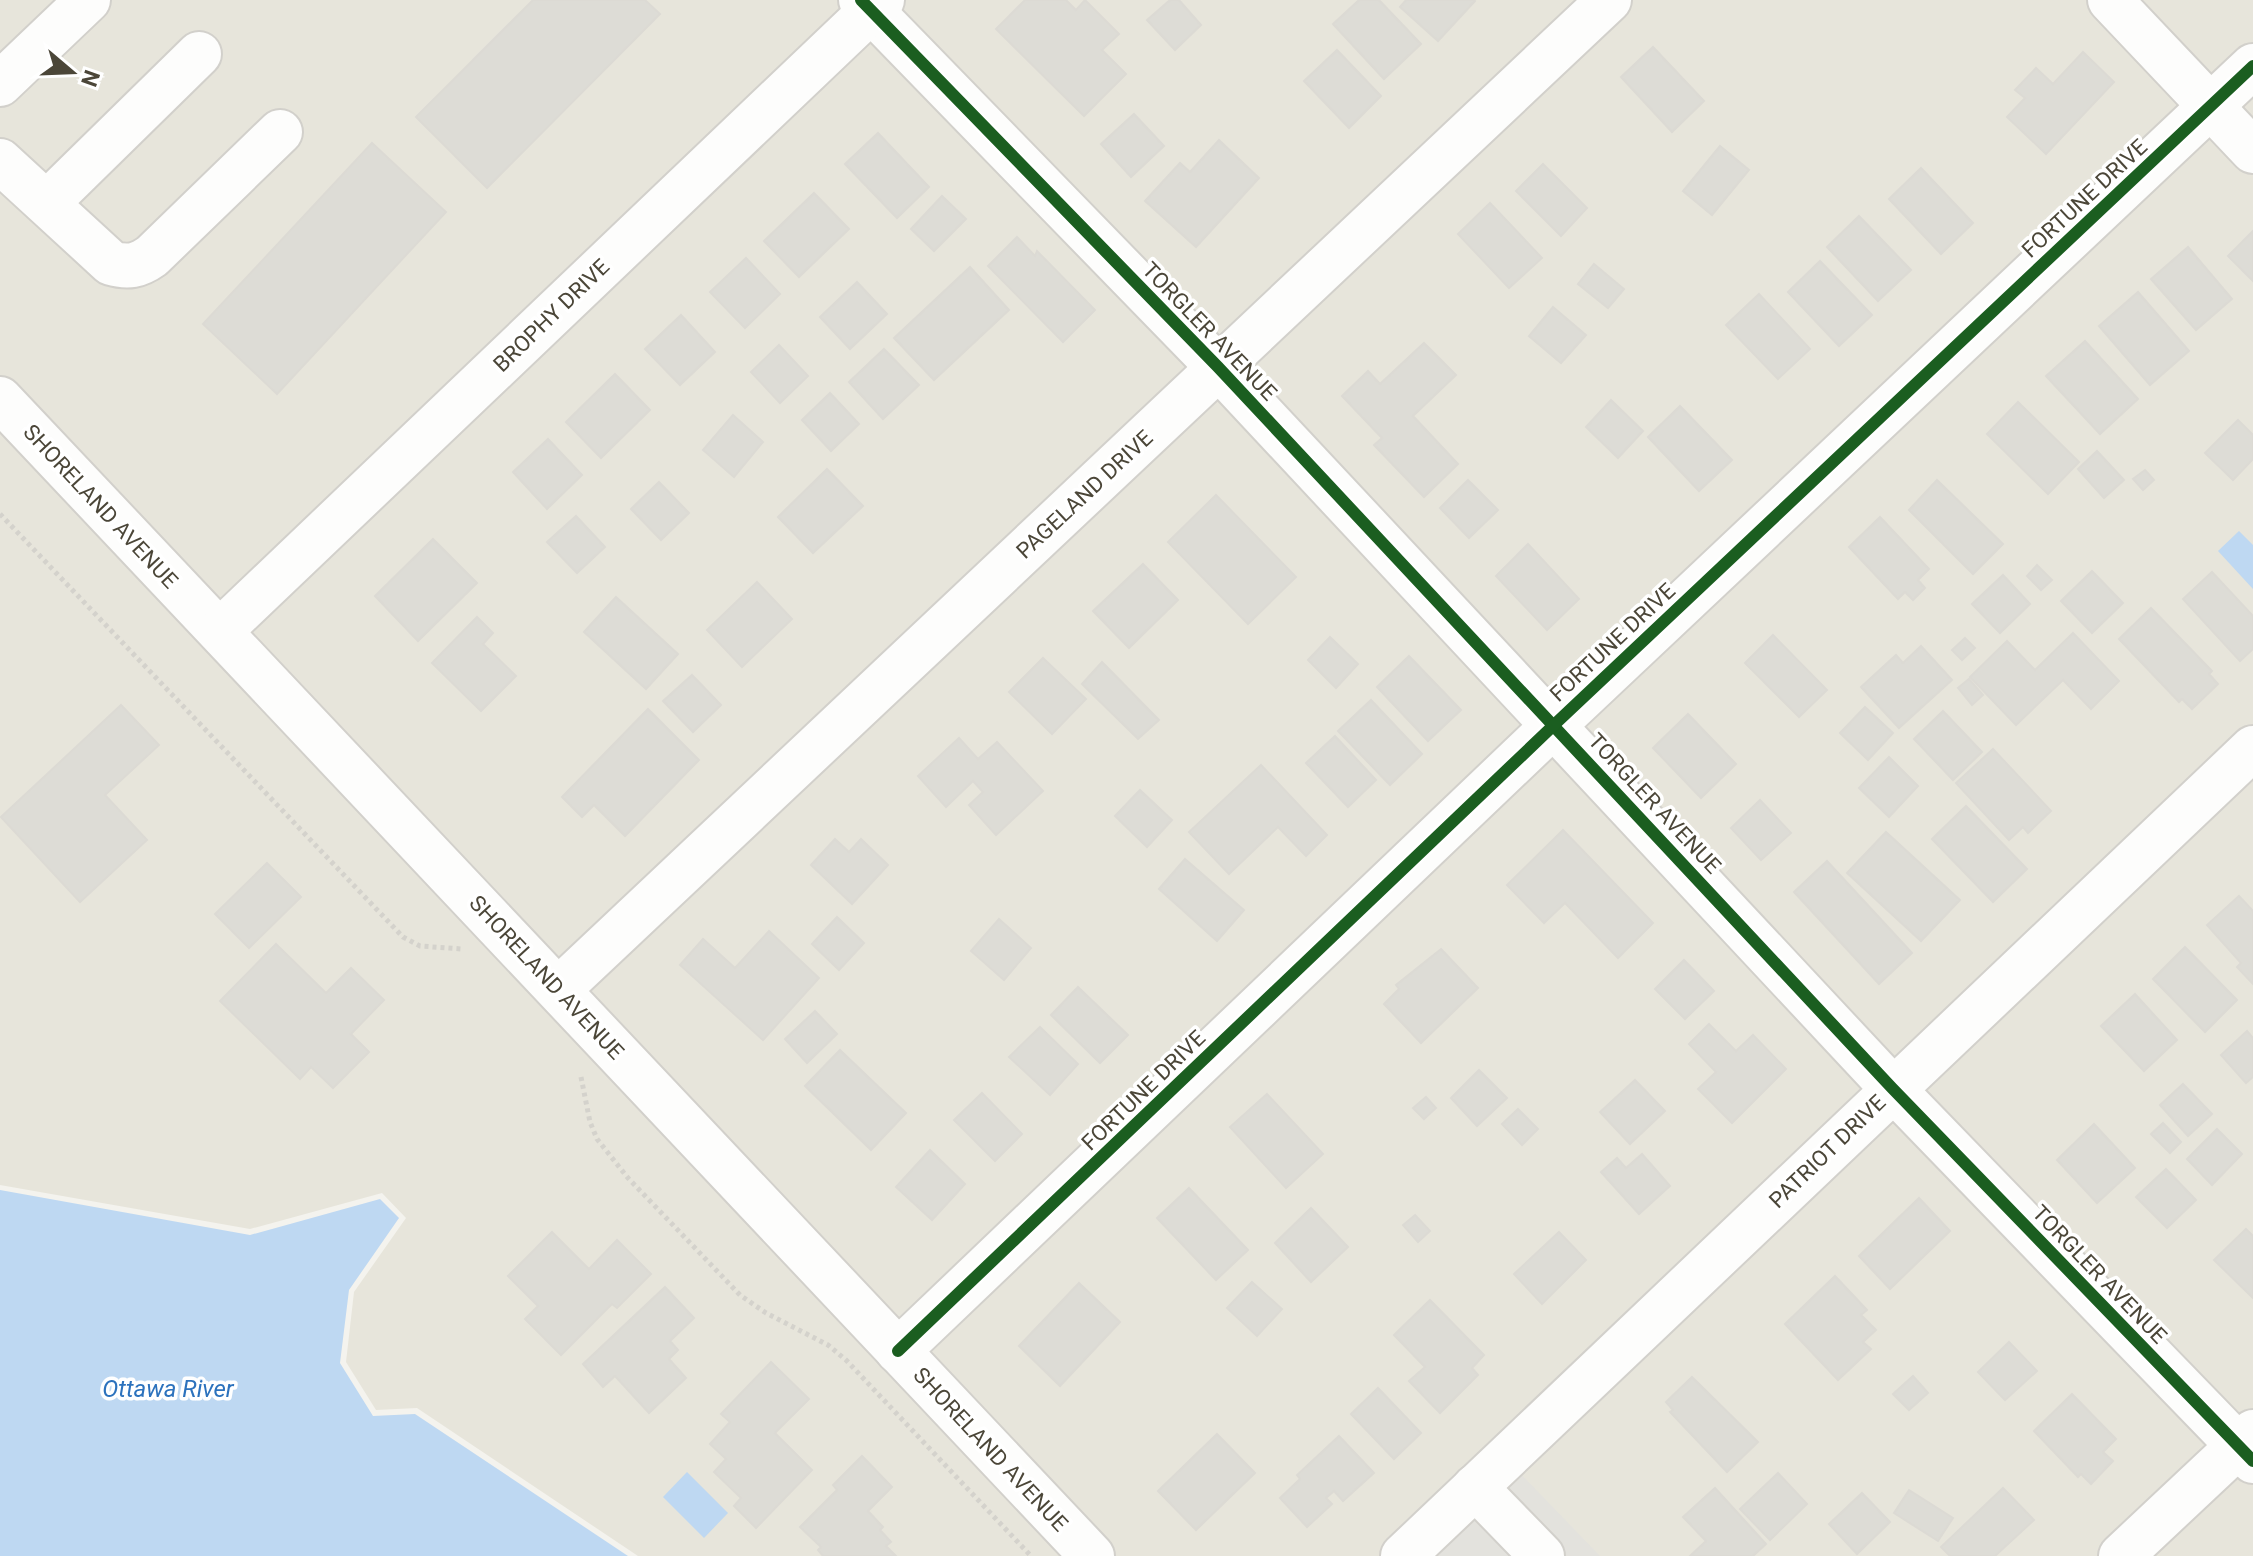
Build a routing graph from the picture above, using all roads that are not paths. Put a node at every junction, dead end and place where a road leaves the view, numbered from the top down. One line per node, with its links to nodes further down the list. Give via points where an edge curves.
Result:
1 (88, 0): 7 (street)
2 (1609, 0): 13 (street, PAGELAND DRIVE)
3 (2110, 0): 8 (street)
4 (871, 3): 13 (street, TORGLER AVENUE); 15 (street, BROPHY DRIVE)
5 (199, 54): 12 (street)
6 (2253, 66): 8 (street, FORTUNE DRIVE)
7 (0, 84)
8 (2211, 106): 10 (street); 16 (street, FORTUNE DRIVE)
9 (280, 132): 12 (street, via 140,264 111,263)
10 (2253, 151)
11 (0, 161): 12 (street)
12 (47, 203)
13 (1218, 367): 16 (street, TORGLER AVENUE); 18 (street, PAGELAND DRIVE)
14 (0, 399): 15 (street, SHORELAND AVENUE)
15 (220, 631): 18 (street, SHORELAND AVENUE)
16 (1555, 724): 19 (street, TORGLER AVENUE); 20 (street, FORTUNE DRIVE)
17 (2253, 748): 19 (street, PATRIOT DRIVE)
18 (559, 989): 20 (street, SHORELAND AVENUE)
19 (1892, 1088): 21 (street, TORGLER AVENUE); 22 (street, PATRIOT DRIVE)
20 (898, 1351): 23 (street, SHORELAND AVENUE)
21 (2248, 1446): 26 (street)
22 (1475, 1487): 24 (street, PATRIOT DRIVE); 25 (street)
23 (1092, 1556)
24 (1403, 1556)
25 (1542, 1556)
26 (2121, 1556)

